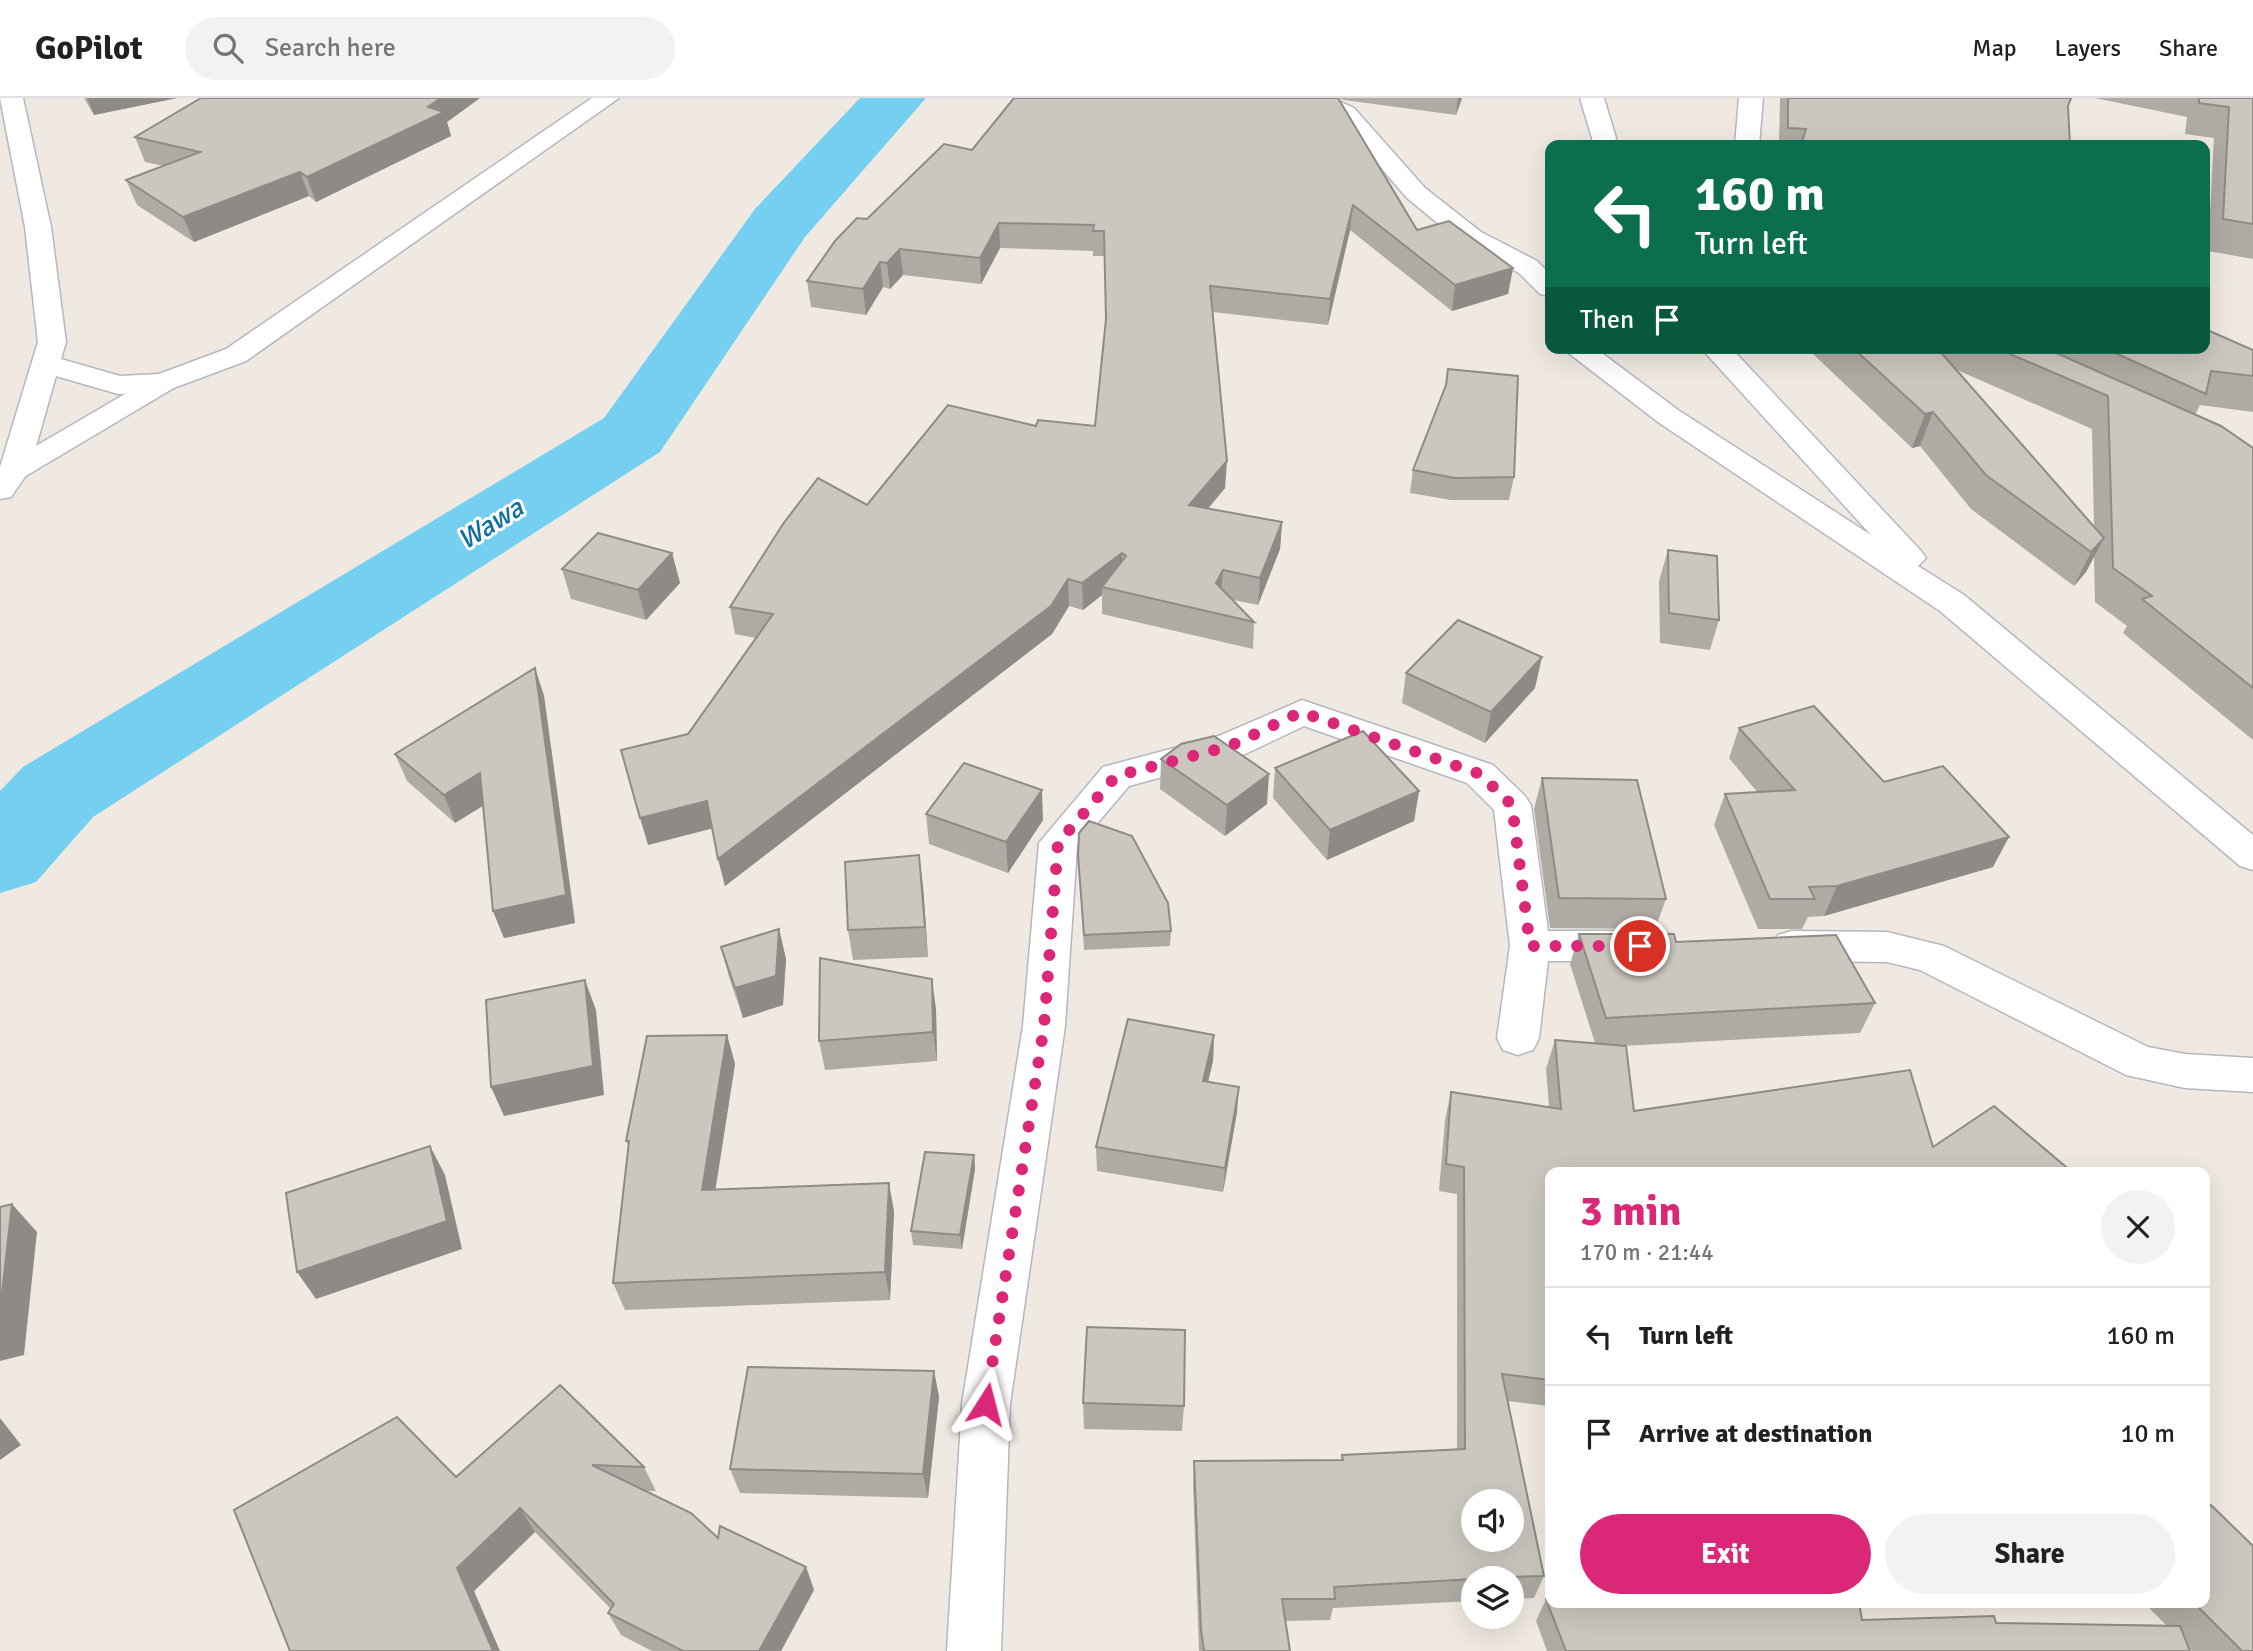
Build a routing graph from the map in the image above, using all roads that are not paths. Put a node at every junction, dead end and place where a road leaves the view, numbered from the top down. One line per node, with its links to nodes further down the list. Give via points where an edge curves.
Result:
1 (11, 98): 6 (street)
2 (607, 98): 13 (street, via 236,355)
3 (1312, 98): 9 (street, via 1346,113 1416,193 1462,230 1528,267)
4 (1592, 98): 7 (street)
5 (1751, 98): 8 (street)
6 (8, 127): 12 (street, via 38,227 52,341)
7 (1605, 140)
8 (1747, 140)
9 (1545, 284)
10 (1584, 354): 15 (street, via 1668,416)
11 (1721, 354): 15 (street)
12 (45, 363): 13 (street, via 118,385); 14 (street)
13 (163, 383): 14 (lane)
14 (5, 479)
15 (1952, 603): 16 (street)
16 (2253, 856)
17 (1530, 946): 18 (street); 20 (street); 22 (street, via 1512,805 1480,774 1301,712 1230,746 1116,776 1058,843 1044,1026 986,1404)
18 (1667, 946)
19 (1750, 946): 21 (street, via 1887,947 1930,957 2141,1063)
20 (1518, 1038)
21 (2253, 1075)
22 (974, 1651)

